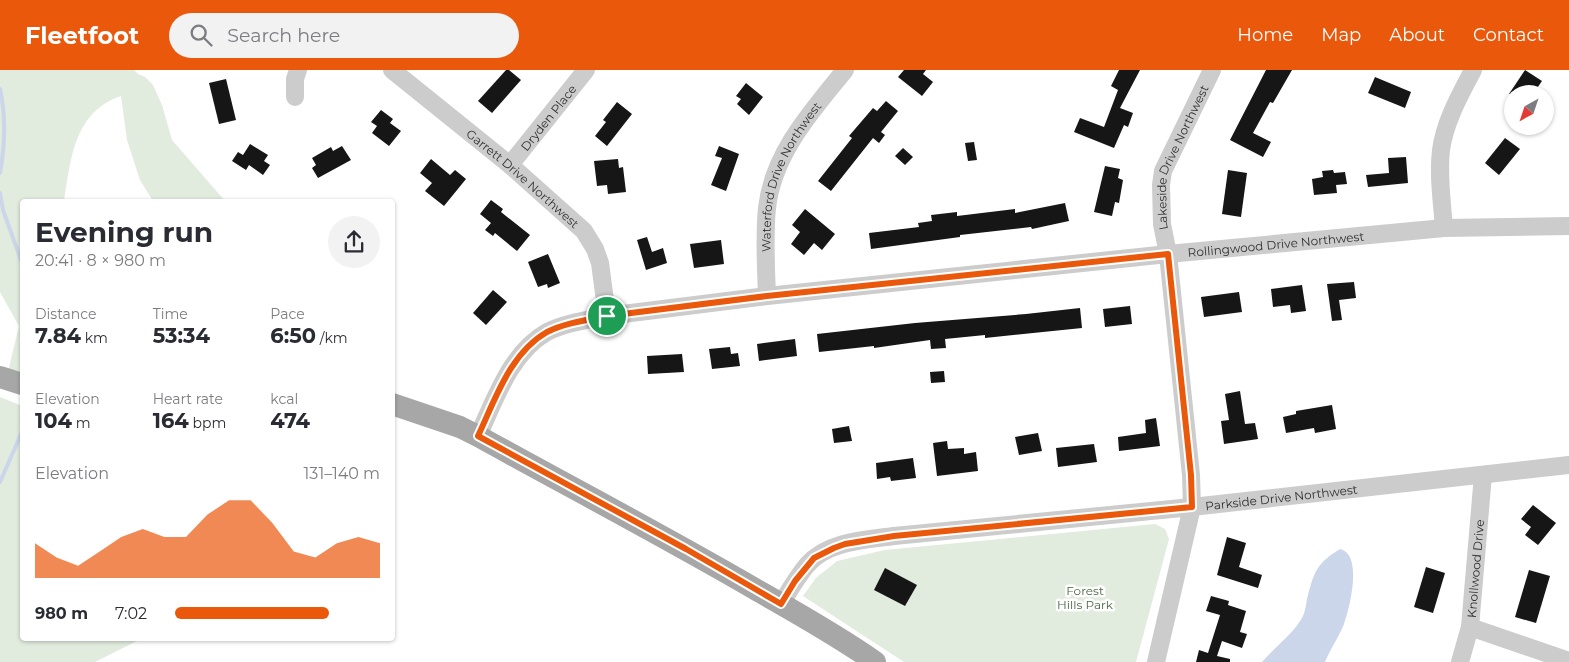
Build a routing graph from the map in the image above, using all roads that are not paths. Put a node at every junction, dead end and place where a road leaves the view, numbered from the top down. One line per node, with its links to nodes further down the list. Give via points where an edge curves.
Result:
1 (298, 70): 7 (street)
2 (392, 70): 8 (street, Garrett Drive Northwest)
3 (586, 70): 8 (street, Dryden Place)
4 (845, 70): 12 (street, Waterford Drive Northwest, via 797,131 775,178 767,207)
5 (1212, 70): 11 (street, Lakeside Drive Northwest, via 1163,171 1162,224)
6 (1473, 70): 10 (street, via 1447,124 1441,148)
7 (295, 97)
8 (510, 165): 13 (street, Garrett Drive Northwest, via 577,224 588,238 600,263)
9 (1569, 226): 10 (street, Rollingwood Drive Northwest)
10 (1444, 228): 11 (street, Rollingwood Drive Northwest)
11 (1168, 254): 12 (street, Rollingwood Drive Northwest); 20 (street, Lakeside Drive Northwest)
12 (767, 296): 13 (street, Rollingwood Drive Northwest)
13 (607, 316): 17 (street, Rollingwood Drive Northwest, via 549,332 528,346 506,377)
14 (0, 376): 15 (main road)
15 (20, 383)
16 (395, 405): 17 (main road)
17 (478, 436): 21 (main road)
18 (1569, 465): 19 (street, Parkside Drive Northwest)
19 (1482, 475): 20 (street, Parkside Drive Northwest); 22 (street, Knollwood Drive)
20 (1192, 507): 21 (street, Parkside Drive Northwest, via 894,536 845,544 814,558); 25 (street, Lakeside Drive Northwest)
21 (781, 604): 24 (main road)
22 (1470, 627): 23 (street); 26 (street, Knollwood Drive)
23 (1569, 661)
24 (875, 662)
25 (1156, 662)
26 (1460, 662)

